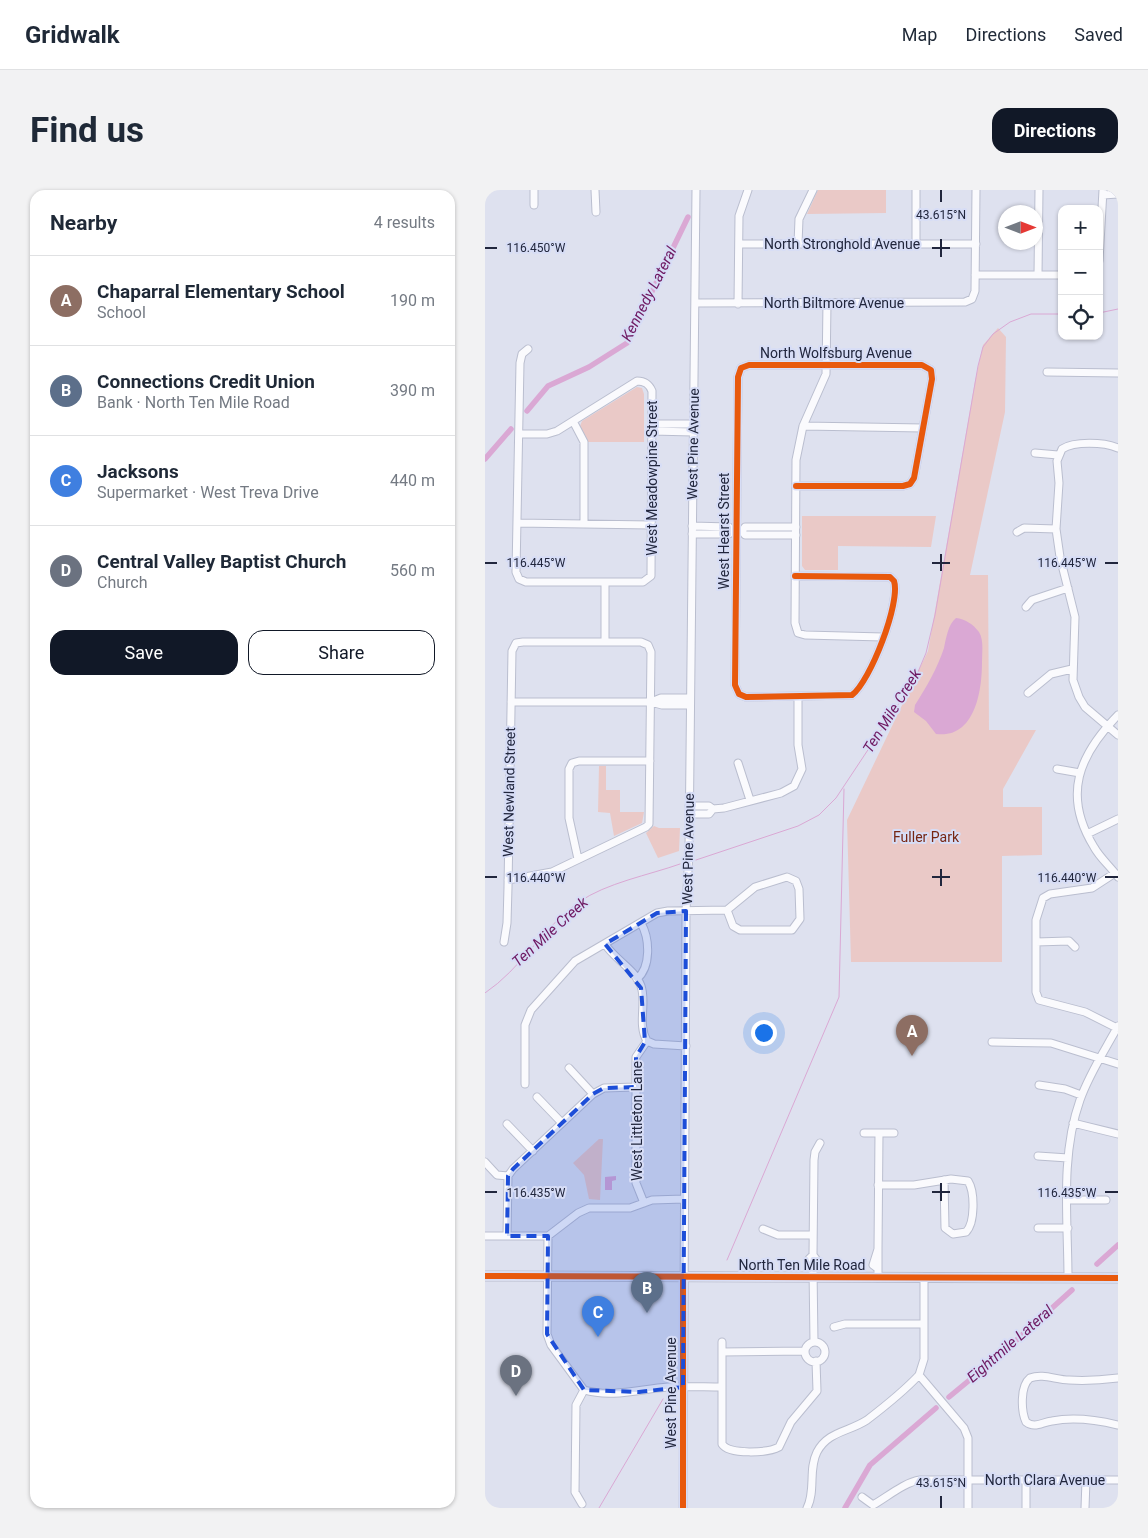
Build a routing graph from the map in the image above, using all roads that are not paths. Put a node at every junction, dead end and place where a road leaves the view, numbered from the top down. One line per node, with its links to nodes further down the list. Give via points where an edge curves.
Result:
1 (534, 190): 11 (street)
2 (595, 190): 12 (street)
3 (696, 190): 21 (street, West Pine Avenue)
4 (748, 190): 13 (street, via 740,209)
5 (813, 190): 14 (street, via 799,220)
6 (917, 190): 15 (street)
7 (976, 190): 16 (street)
8 (1039, 190): 19 (street)
9 (1103, 193): 10 (street); 17 (street)
10 (1118, 194)
11 (534, 205)
12 (596, 212)
13 (739, 244): 14 (street, North Stronghold Avenue); 22 (street)
14 (798, 244): 15 (street, North Stronghold Avenue)
15 (916, 244): 16 (street, North Stronghold Avenue)
16 (976, 244): 18 (street)
17 (1100, 250)
18 (975, 275): 19 (street); 23 (street, North Biltmore Avenue, via 975,291 965,302)
19 (1038, 275): 20 (street)
20 (1058, 275)
21 (695, 303): 22 (street, North Biltmore Avenue); 32 (street, West Pine Avenue)
22 (738, 304): 23 (street, North Biltmore Avenue)
23 (827, 304): 25 (street)
24 (528, 349): 34 (street, via 521,354 520,363)
25 (826, 365): 26 (street, North Wolfsburg Avenue, via 749,365); 30 (street, via 823,381); 33 (street, North Wolfsburg Avenue, via 922,365 931,370)
26 (741, 368): 45 (street, West Hearst Street, via 738,376)
27 (1047, 372): 28 (street)
28 (1118, 372)
29 (573, 421): 31 (street, West Meadowpine Street, via 637,381 646,383 652,391); 34 (street, via 552,434); 40 (street, via 585,442)
30 (803, 426): 33 (street); 38 (street)
31 (652, 428): 32 (street); 41 (street, West Meadowpine Street)
32 (693, 428): 42 (street, West Pine Avenue)
33 (923, 428): 38 (street, via 914,478 910,484)
34 (519, 434): 39 (street)
35 (1118, 448): 37 (street, via 1073,445)
36 (1035, 453): 37 (street)
37 (1058, 455): 44 (street)
38 (795, 486): 43 (street)
39 (517, 523): 40 (street); 50 (street, via 516,572 519,579 526,582)
40 (585, 524): 41 (street)
41 (651, 525): 50 (street, West Meadowpine Street, via 651,576 643,582)
42 (692, 526): 45 (street, via 729,526); 47 (street, West Pine Avenue)
43 (795, 526): 45 (street, via 745,527); 48 (street)
44 (1056, 529): 46 (street, via 1024,528); 51 (street)
45 (737, 531): 47 (street); 48 (street, via 745,535); 57 (street, West Hearst Street, via 735,685 739,694 746,697)
46 (1017, 532)
47 (692, 534): 60 (street, West Pine Avenue)
48 (795, 535): 49 (street)
49 (795, 576): 53 (street, via 798,633); 53 (street, via 890,577 895,581 895,594)
50 (605, 582): 54 (street)
51 (1067, 588): 52 (street, via 1032,600); 55 (street, via 1075,617)
52 (1026, 607)
53 (883, 638): 57 (street, via 861,687 852,695)
54 (605, 642): 58 (street, West Newland Street, via 516,644 512,651); 59 (street, via 641,642 648,645 651,652)
55 (1073, 669): 56 (street, via 1051,674); 62 (street, via 1074,686 1082,702)
56 (1028, 693)
57 (798, 697): 68 (street, via 798,745 802,769 794,786 781,793)
58 (511, 702): 59 (street); 76 (street, West Newland Street)
59 (651, 702): 60 (street, via 661,698); 64 (street)
60 (690, 702): 69 (street, West Pine Avenue)
61 (1118, 716): 62 (street)
62 (1107, 726): 63 (street); 67 (street, via 1091,745)
63 (1118, 735)
64 (650, 760): 74 (street, via 649,824); 74 (street, via 572,763 569,769 569,818)
65 (737, 763): 68 (street)
66 (1057, 769): 67 (street)
67 (1080, 773): 73 (street, via 1078,807)
68 (750, 800): 70 (street)
69 (689, 806): 70 (street); 71 (street, West Pine Avenue)
70 (713, 809): 71 (street, via 709,814)
71 (689, 814): 78 (street, West Pine Avenue)
72 (1118, 820): 73 (street)
73 (1087, 834): 75 (street, via 1094,848)
74 (578, 859): 76 (street, via 552,872)
75 (1117, 875): 81 (street, via 1092,888 1050,894 1043,898 1037,914)
76 (508, 880): 80 (street, West Newland Street)
77 (727, 910): 77 (street, via 755,887 784,878 793,879 799,889 799,919 795,928 740,930 733,926); 78 (street)
78 (686, 911): 79 (street, via 663,912); 88 (street, West Pine Avenue)
79 (641, 923): 82 (street); 84 (street, via 646,934 646,967)
80 (504, 942)
81 (1036, 942): 83 (street, via 1069,941); 85 (street, via 1036,992 1039,1000 1085,1012)
82 (605, 944): 84 (street); 92 (street, via 568,967 527,1017)
83 (1075, 947)
84 (637, 979): 86 (street, via 642,993 643,1031)
85 (1117, 1027): 89 (street)
86 (647, 1041): 88 (street); 94 (street, West Littleton Lane, via 636,1057)
87 (992, 1042): 89 (street, via 1051,1043)
88 (686, 1046): 113 (street, West Pine Avenue)
89 (1100, 1059): 90 (street); 96 (street)
90 (1118, 1064)
91 (569, 1068): 95 (street)
92 (525, 1084)
93 (1039, 1085): 96 (street)
94 (636, 1087): 95 (street, via 604,1088); 116 (street, West Littleton Lane, via 636,1183)
95 (593, 1094): 98 (street)
96 (1081, 1095): 99 (street)
97 (537, 1097): 98 (street)
98 (563, 1122): 106 (street)
99 (1073, 1123): 104 (street); 108 (street)
100 (507, 1124): 106 (street)
101 (893, 1132): 103 (street)
102 (864, 1133): 103 (street)
103 (879, 1133): 112 (street)
104 (1118, 1134)
105 (819, 1143): 120 (street, via 814,1160)
106 (533, 1152): 110 (street)
107 (1038, 1156): 108 (street)
108 (1068, 1158): 114 (street)
109 (485, 1162): 110 (street, via 497,1175)
110 (508, 1176): 122 (street)
111 (944, 1180): 111 (street, via 969,1181 971,1224 963,1234 947,1231 944,1224); 112 (street, via 914,1185)
112 (878, 1185): 128 (street)
113 (684, 1199): 116 (street); 127 (street, West Pine Avenue)
114 (1068, 1200): 115 (street); 118 (street)
115 (1106, 1200)
116 (644, 1203): 123 (street, via 630,1208 583,1210)
117 (1038, 1228): 118 (street)
118 (1068, 1228): 130 (street)
119 (763, 1229): 120 (street, via 779,1235)
120 (813, 1235): 124 (street)
121 (485, 1236): 122 (street)
122 (507, 1236): 123 (street)
123 (548, 1236): 126 (street)
124 (814, 1273): 127 (main road, North Ten Mile Road); 128 (main road, North Ten Mile Road); 135 (street)
125 (485, 1276): 126 (main road, North Ten Mile Road)
126 (547, 1277): 127 (main road, North Ten Mile Road); 143 (street, via 549,1340)
127 (683, 1278): 141 (street, West Pine Avenue)
128 (878, 1278): 129 (main road, North Ten Mile Road)
129 (924, 1278): 130 (main road, North Ten Mile Road); 132 (street)
130 (1068, 1278): 131 (main road, North Ten Mile Road)
131 (1118, 1278)
132 (924, 1324): 133 (street, via 845,1324); 139 (street, via 924,1359)
133 (834, 1327)
134 (723, 1342): 136 (street)
135 (814, 1342): 137 (street, via 807,1346); 138 (street, via 820,1344 824,1352)
136 (722, 1352): 137 (street); 142 (street)
137 (805, 1352): 138 (street, via 807,1358)
138 (816, 1361): 142 (street, via 817,1391 791,1422 779,1447 769,1451 732,1451 725,1448)
139 (919, 1375): 145 (street, via 968,1438); 152 (street, via 866,1420 836,1433 824,1443 814,1460 812,1492)
140 (1118, 1378): 144 (street, via 1100,1381 1034,1376 1026,1380 1023,1414 1026,1422 1034,1426 1059,1420 1096,1420)
141 (683, 1387): 142 (street); 143 (street, via 639,1392); 151 (street, West Pine Avenue)
142 (722, 1387)
143 (584, 1390): 150 (street, via 576,1405 575,1492)
144 (1118, 1426)
145 (969, 1480): 148 (street, North Clara Avenue); 149 (street, North Clara Avenue, via 911,1481 873,1505); 153 (street)
146 (1086, 1480): 147 (street, North Clara Avenue); 148 (street, North Clara Avenue); 155 (street)
147 (1118, 1480)
148 (1026, 1481): 154 (street)
149 (862, 1497)
150 (582, 1504)
151 (683, 1508)
152 (807, 1508)
153 (967, 1508)
154 (1026, 1508)
155 (1085, 1508)

